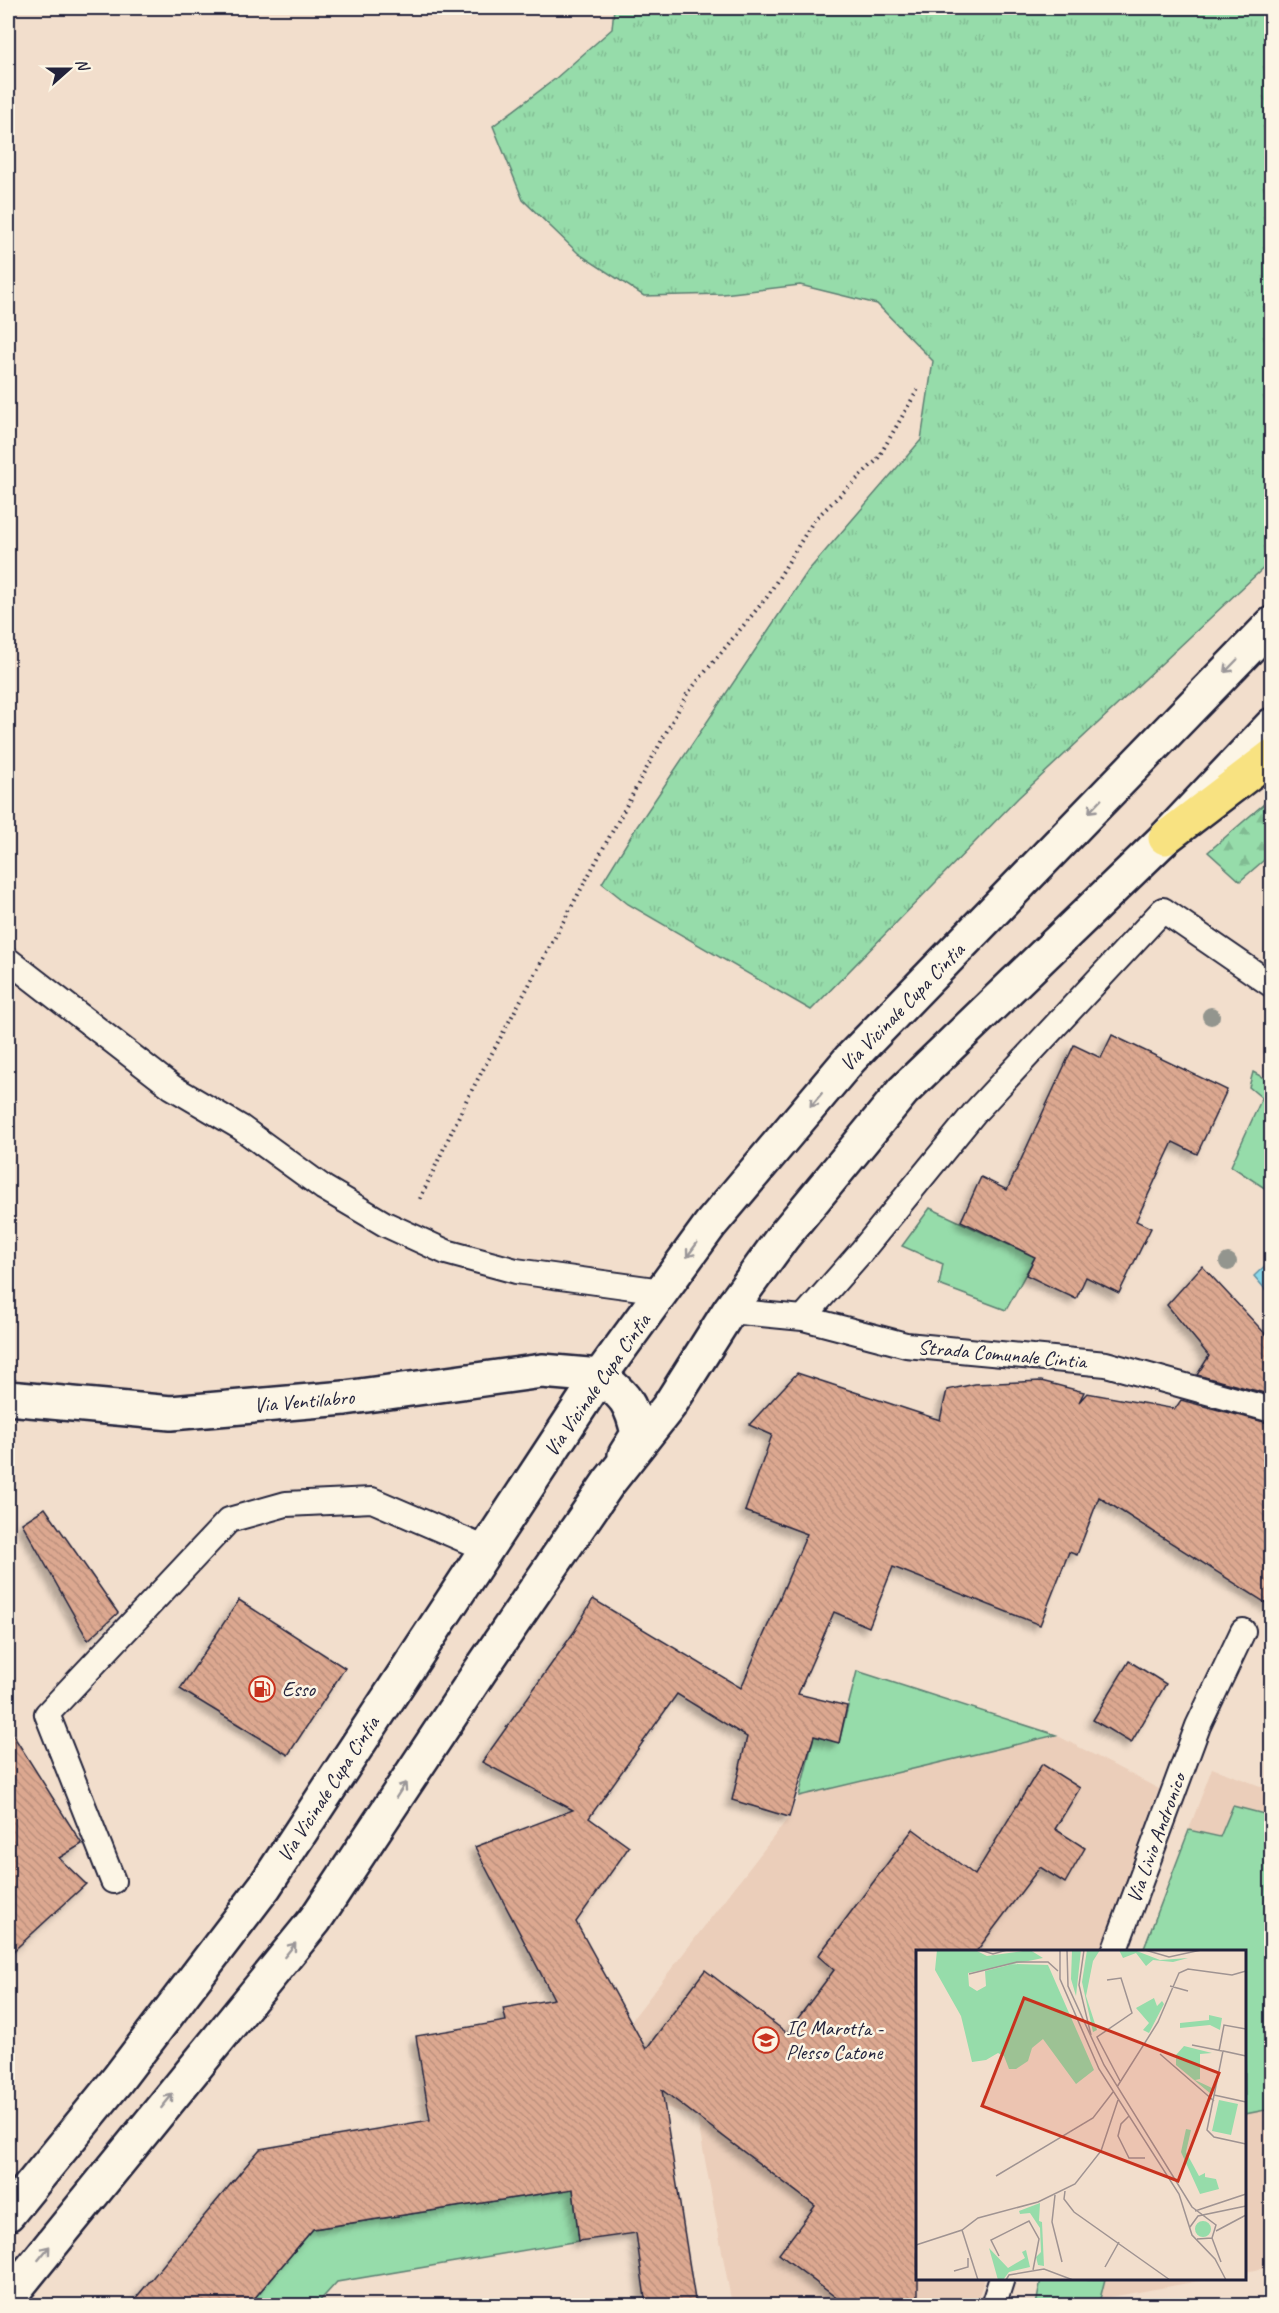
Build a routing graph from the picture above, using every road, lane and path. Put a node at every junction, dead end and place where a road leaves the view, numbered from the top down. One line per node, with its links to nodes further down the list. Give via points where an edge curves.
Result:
1 (918, 389): 8 (path, via 877,460 814,520 767,597 687,694 466,1101)
2 (1272, 624): 9 (main road, Via Vicinale Cupa Cintia, one-way to 9, via 850,1059 710,1225)
3 (1272, 725): 5 (main road)
4 (1272, 756): 5 (highway)
5 (1165, 838): 10 (main road, via 903,1091 782,1238)
6 (8, 960): 8 (lane, via 172,1087 240,1127 324,1188)
7 (1272, 986): 11 (lane, via 1162,910 975,1112)
8 (404, 1232): 9 (lane, via 446,1252 516,1271)
9 (662, 1291): 12 (main road, Via Vicinale Cupa Cintia)
10 (729, 1311): 11 (lane, Strada Comunale Cintia); 15 (main road, via 669,1406)
11 (803, 1318): 14 (lane, Strada Comunale Cintia, via 906,1345 1106,1364)
12 (600, 1377): 13 (main road, Via Ventilabro, via 542,1371 345,1398 171,1413); 15 (main road, via 623,1395 638,1434); 16 (main road, Via Vicinale Cupa Cintia)
13 (8, 1398)
14 (1272, 1410)
15 (609, 1482): 22 (main road, one-way to 15, via 315,1920)
16 (486, 1549): 18 (lane, via 372,1500 286,1504 229,1520 47,1714); 20 (main road, Via Vicinale Cupa Cintia, via 265,1886 118,2079)
17 (1243, 1631): 19 (lane, Via Livio Andronico, via 1198,1725)
18 (112, 1881)
19 (1115, 1950)
20 (8, 2214)
21 (1001, 2280): 23 (lane)
22 (8, 2298)
23 (993, 2306)

